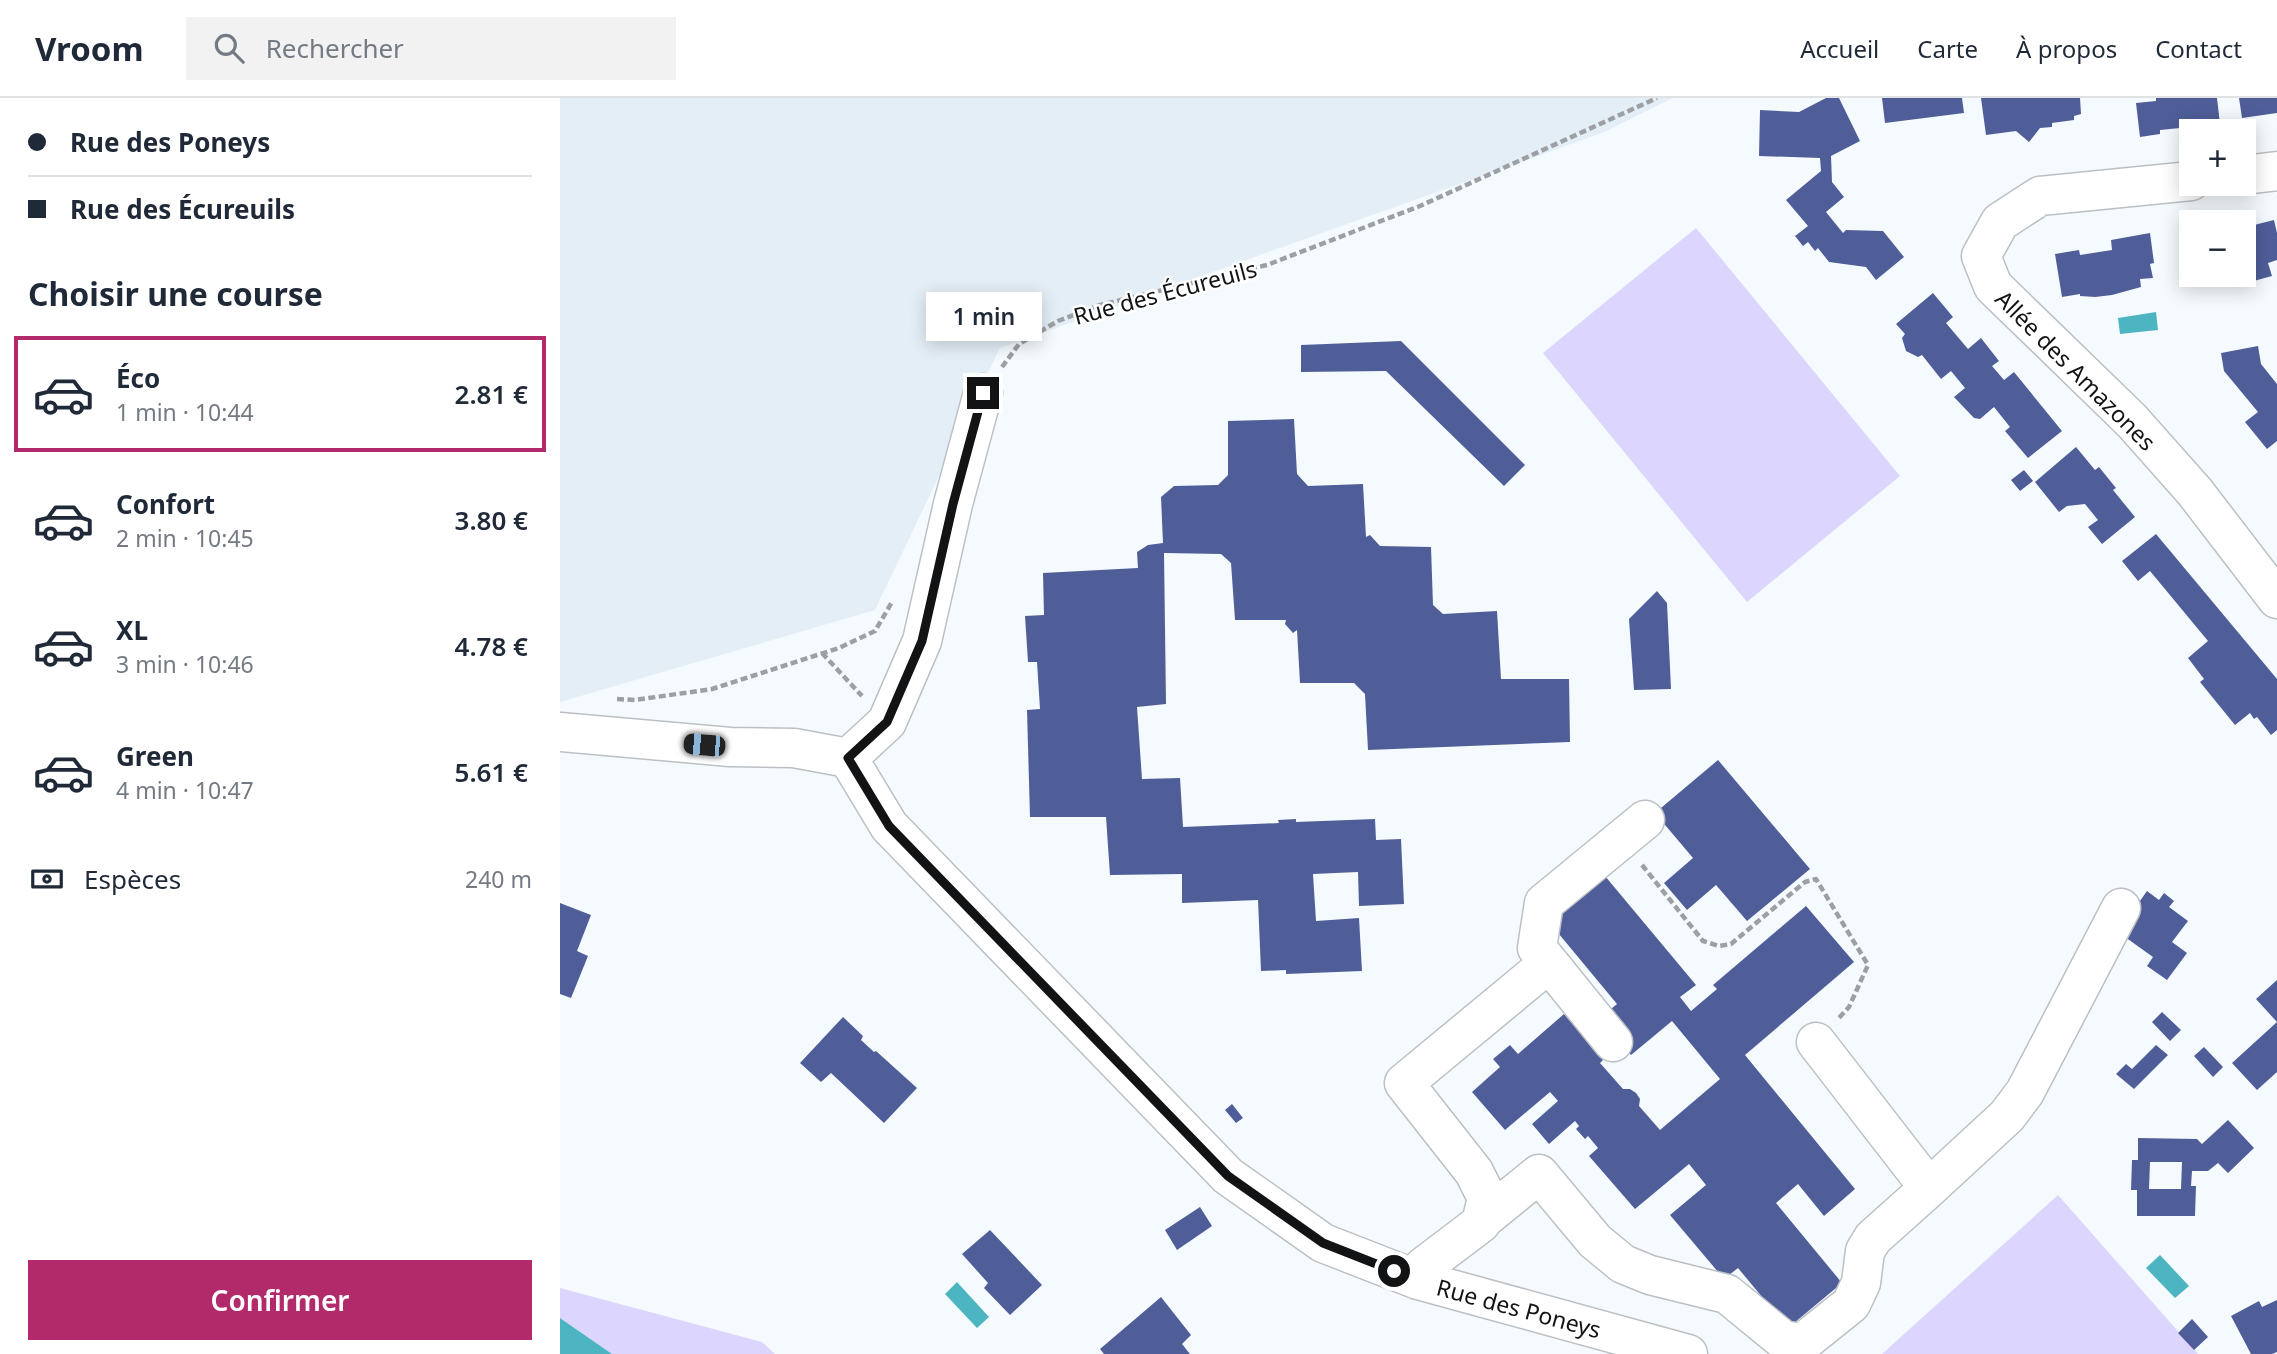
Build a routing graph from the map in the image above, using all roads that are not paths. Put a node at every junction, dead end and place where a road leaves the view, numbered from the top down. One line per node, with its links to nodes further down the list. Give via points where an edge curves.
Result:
1 (2277, 172): 2 (street)
2 (2256, 174)
3 (2179, 182): 5 (street, Allée des Amazones, via 2040,196 2000,222 1981,256 1993,286 2132,421 2195,492)
4 (983, 393): 7 (street, via 922,641 887,722)
5 (2277, 599)
6 (560, 732): 7 (street, via 794,748)
7 (848, 758): 15 (street, Rue des Poneys, via 889,826 1228,1176 1323,1243)
8 (1633, 830): 10 (street, via 1544,903 1537,948)
9 (2121, 908): 13 (street, via 2025,1092 2007,1116)
10 (1549, 963): 11 (street); 14 (street, via 1405,1083 1474,1172 1487,1198)
11 (1613, 1042)
12 (1816, 1042): 13 (street)
13 (1929, 1188): 14 (street, via 1873,1238 1851,1304 1801,1344 1782,1339 1727,1294 1623,1264 1595,1241 1539,1174)
14 (1481, 1222): 15 (street, via 1423,1267)
15 (1418, 1280): 16 (street, Rue des Poneys)
16 (1688, 1354)

